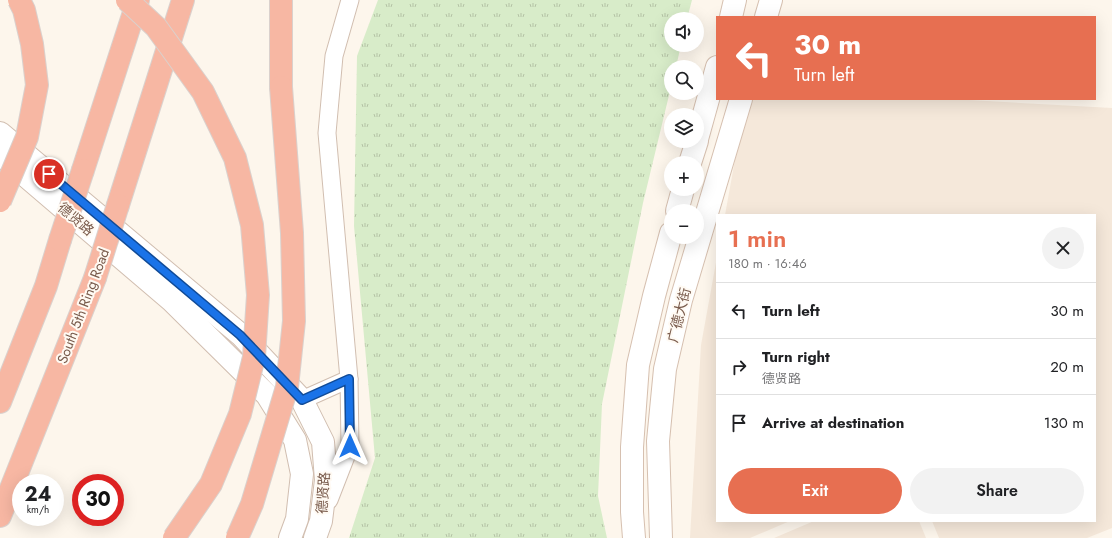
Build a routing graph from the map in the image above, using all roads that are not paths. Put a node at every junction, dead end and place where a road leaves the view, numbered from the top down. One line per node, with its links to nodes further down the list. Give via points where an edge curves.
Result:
1 (19, 0): 16 (highway, bridge, via 32,44 37,85 27,137)
2 (127, 0): 25 (highway, bridge, via 156,27 203,92 235,158 252,233 258,294 254,357 240,414 211,484)
3 (138, 0): 18 (highway, bridge)
4 (183, 0): 23 (highway, South 5th Ring Road, bridge, via 95,278)
5 (281, 0): 26 (highway, bridge, via 281,87 292,233 294,321 287,387 252,504)
6 (350, 0): 20 (street, via 334,56 327,133)
7 (735, 0): 9 (street)
8 (771, 0): 10 (street)
9 (731, 16)
10 (766, 16)
11 (716, 71): 13 (street)
12 (741, 100): 29 (street, 广德大街, via 682,300 665,370 658,441)
13 (704, 114)
14 (0, 132): 21 (street, 德贤路, via 240,335)
15 (0, 154): 27 (street, 德贤路, via 172,301 267,395 295,440 302,474 296,519)
16 (0, 201)
17 (668, 244): 28 (street, via 638,365 632,448)
18 (46, 286): 19 (highway); 22 (highway)
19 (0, 361)
20 (349, 379): 21 (street); 24 (street, via 350,446)
21 (302, 400): 24 (street, 德贤路, via 323,442 326,480)
22 (0, 402)
23 (0, 516)
24 (318, 529)
25 (174, 538)
26 (237, 538)
27 (290, 538)
28 (634, 538)
29 (661, 538)

